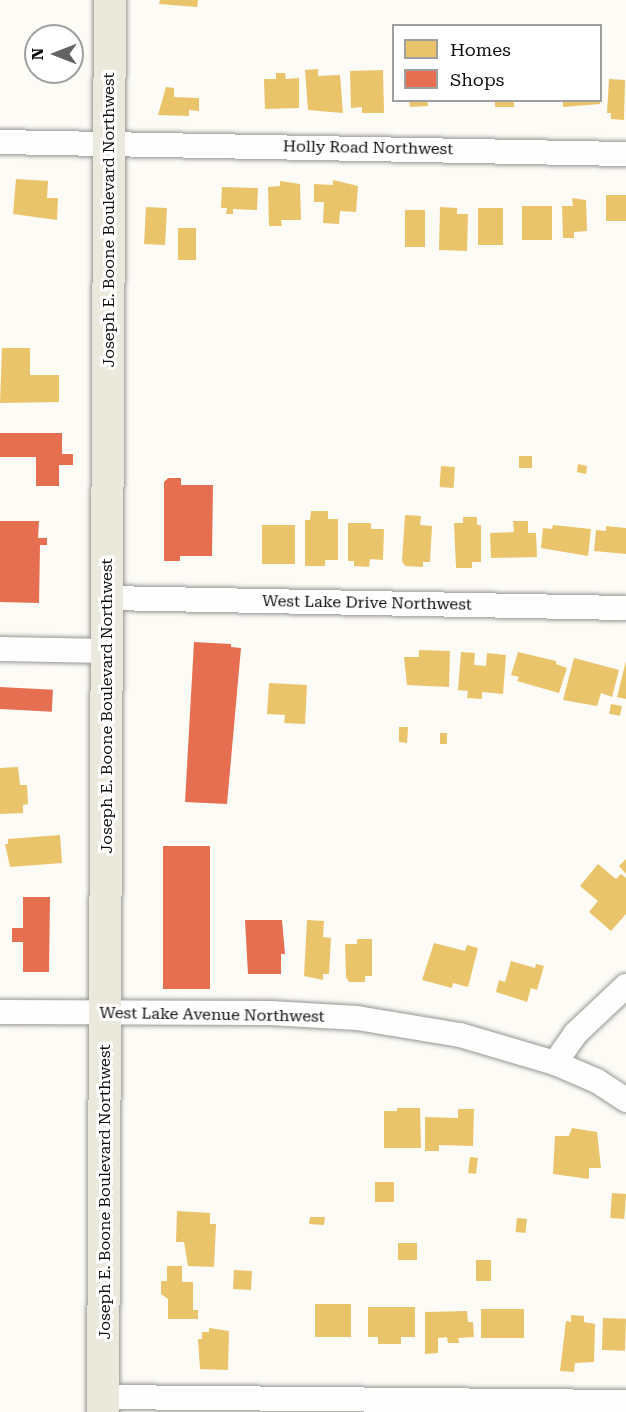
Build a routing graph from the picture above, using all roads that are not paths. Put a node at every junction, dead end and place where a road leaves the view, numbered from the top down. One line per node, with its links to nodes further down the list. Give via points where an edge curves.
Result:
1 (110, 0): 3 (main road, Joseph E. Boone Boulevard Northwest)
2 (0, 142): 3 (street, Holly Road Northwest)
3 (110, 143): 4 (street, Holly Road Northwest); 5 (main road, Joseph E. Boone Boulevard Northwest)
4 (626, 154)
5 (108, 598): 6 (street, West Lake Drive Northwest); 8 (main road, Joseph E. Boone Boulevard Northwest)
6 (626, 608)
7 (0, 650): 8 (street)
8 (108, 651): 11 (main road, Joseph E. Boone Boulevard Northwest)
9 (626, 986): 12 (street, via 575,1034)
10 (0, 1012): 11 (street, West Lake Avenue Northwest)
11 (106, 1014): 12 (street, West Lake Avenue Northwest, via 270,1013 357,1018 460,1035); 15 (main road, Joseph E. Boone Boulevard Northwest)
12 (555, 1063): 13 (street, West Lake Avenue Northwest, via 597,1081)
13 (626, 1100)
14 (626, 1402): 15 (street)
15 (103, 1405)

